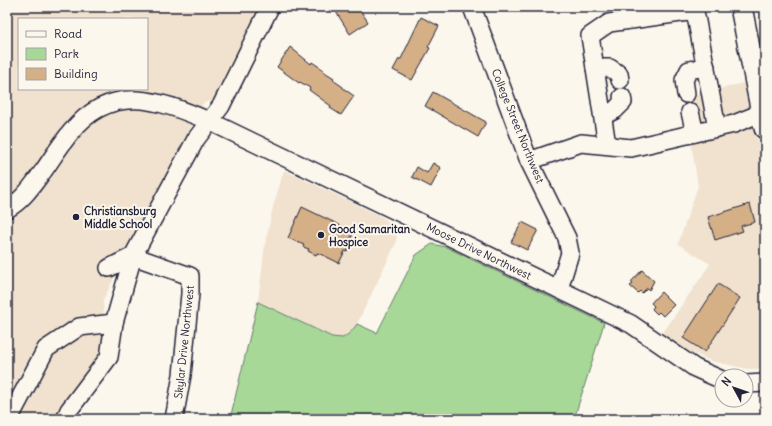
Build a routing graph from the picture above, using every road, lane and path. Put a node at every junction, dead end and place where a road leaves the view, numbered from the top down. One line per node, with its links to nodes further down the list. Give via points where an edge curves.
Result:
1 (270, 7): 12 (street, via 221,106)
2 (472, 7): 16 (street, College Street Northwest)
3 (741, 7): 11 (main road)
4 (706, 67): 5 (street, via 695,11 610,23 590,36); 7 (street, via 689,70 684,80); 13 (street)
5 (595, 68): 6 (street, via 610,68 619,74); 10 (street)
6 (620, 80)
7 (686, 94)
8 (622, 97): 10 (street, via 623,102 615,110)
9 (690, 112): 14 (street)
10 (603, 116): 15 (street)
11 (764, 118): 13 (street)
12 (209, 121): 17 (street, Moose Drive Northwest, via 160,103 136,99 112,103 92,113 72,131 31,188); 18 (street, via 196,140); 20 (street, Moose Drive Northwest)
13 (717, 128): 14 (street)
14 (695, 133): 15 (street, via 631,148)
15 (607, 145): 16 (street, via 581,143)
16 (529, 161): 20 (street, College Street Northwest, via 567,238 570,253)
17 (7, 209)
18 (133, 256): 19 (street); 21 (street); 27 (street, Skylar Drive Northwest, via 190,276 182,375)
19 (109, 268)
20 (560, 289): 22 (street, Moose Drive Northwest, via 632,324 695,368)
21 (114, 323): 25 (street, via 79,327 46,349); 26 (street, via 109,357)
22 (714, 376)
23 (754, 384): 24 (street)
24 (765, 384)
25 (9, 419)
26 (65, 419)
27 (174, 419)

